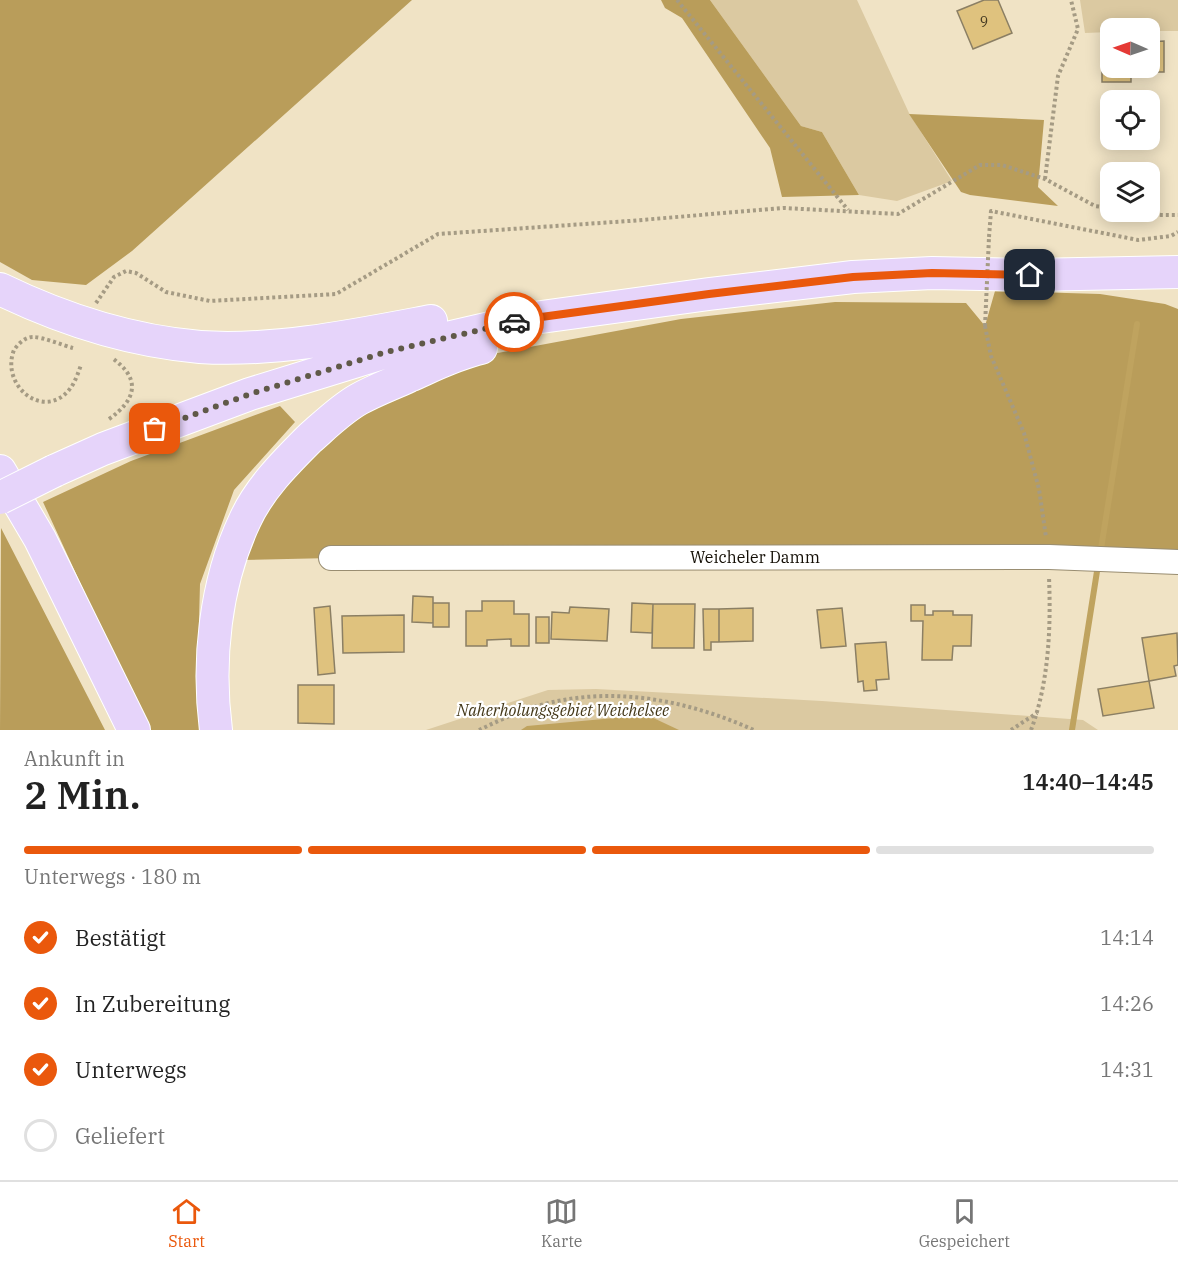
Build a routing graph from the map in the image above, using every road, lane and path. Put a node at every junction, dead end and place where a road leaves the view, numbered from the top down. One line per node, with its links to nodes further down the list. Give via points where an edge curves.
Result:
1 (1071, 0): 3 (path, via 1078,29 1058,76)
2 (680, 1): 5 (path)
3 (1045, 178): 4 (path); 5 (path, via 1002,165 980,165 898,214)
4 (1100, 207)
5 (848, 210): 14 (path, via 784,208 438,234 336,294 210,301 166,292 126,271 114,277)
6 (1160, 215): 7 (path)
7 (1178, 215)
8 (1178, 232): 21 (path, bridge, via 1138,240 991,212 985,326 991,356 1024,433 1039,489)
9 (1178, 272): 10 (main road)
10 (1030, 275): 12 (main road); 13 (main road, via 932,273 853,277)
11 (0, 289): 13 (main road, via 78,323 141,339 201,347 339,338 505,307)
12 (1178, 292)
13 (709, 294): 20 (main road, bridge, via 534,318 386,352 250,394 103,449); 26 (main road, via 461,353 358,399 328,422 267,483 245,519 231,553 215,634)
14 (95, 304)
15 (78, 349): 17 (path, via 32,337 23,340 12,355 10,374 18,391 45,402 70,389)
16 (101, 355): 18 (path, via 113,358 132,380 132,394 126,405)
17 (81, 365)
18 (102, 424)
19 (0, 471): 25 (main road, via 40,539)
20 (0, 498)
21 (1049, 557): 22 (street, Weicheler Damm); 23 (street, Weicheler Damm); 24 (path, via 1050,614)
22 (332, 558)
23 (1178, 562)
24 (1038, 712): 29 (path); 30 (path)
25 (131, 725)
26 (216, 730)
27 (479, 730): 28 (path, via 526,710 603,695 674,703)
28 (754, 730)
29 (1011, 730)
30 (1031, 730)

